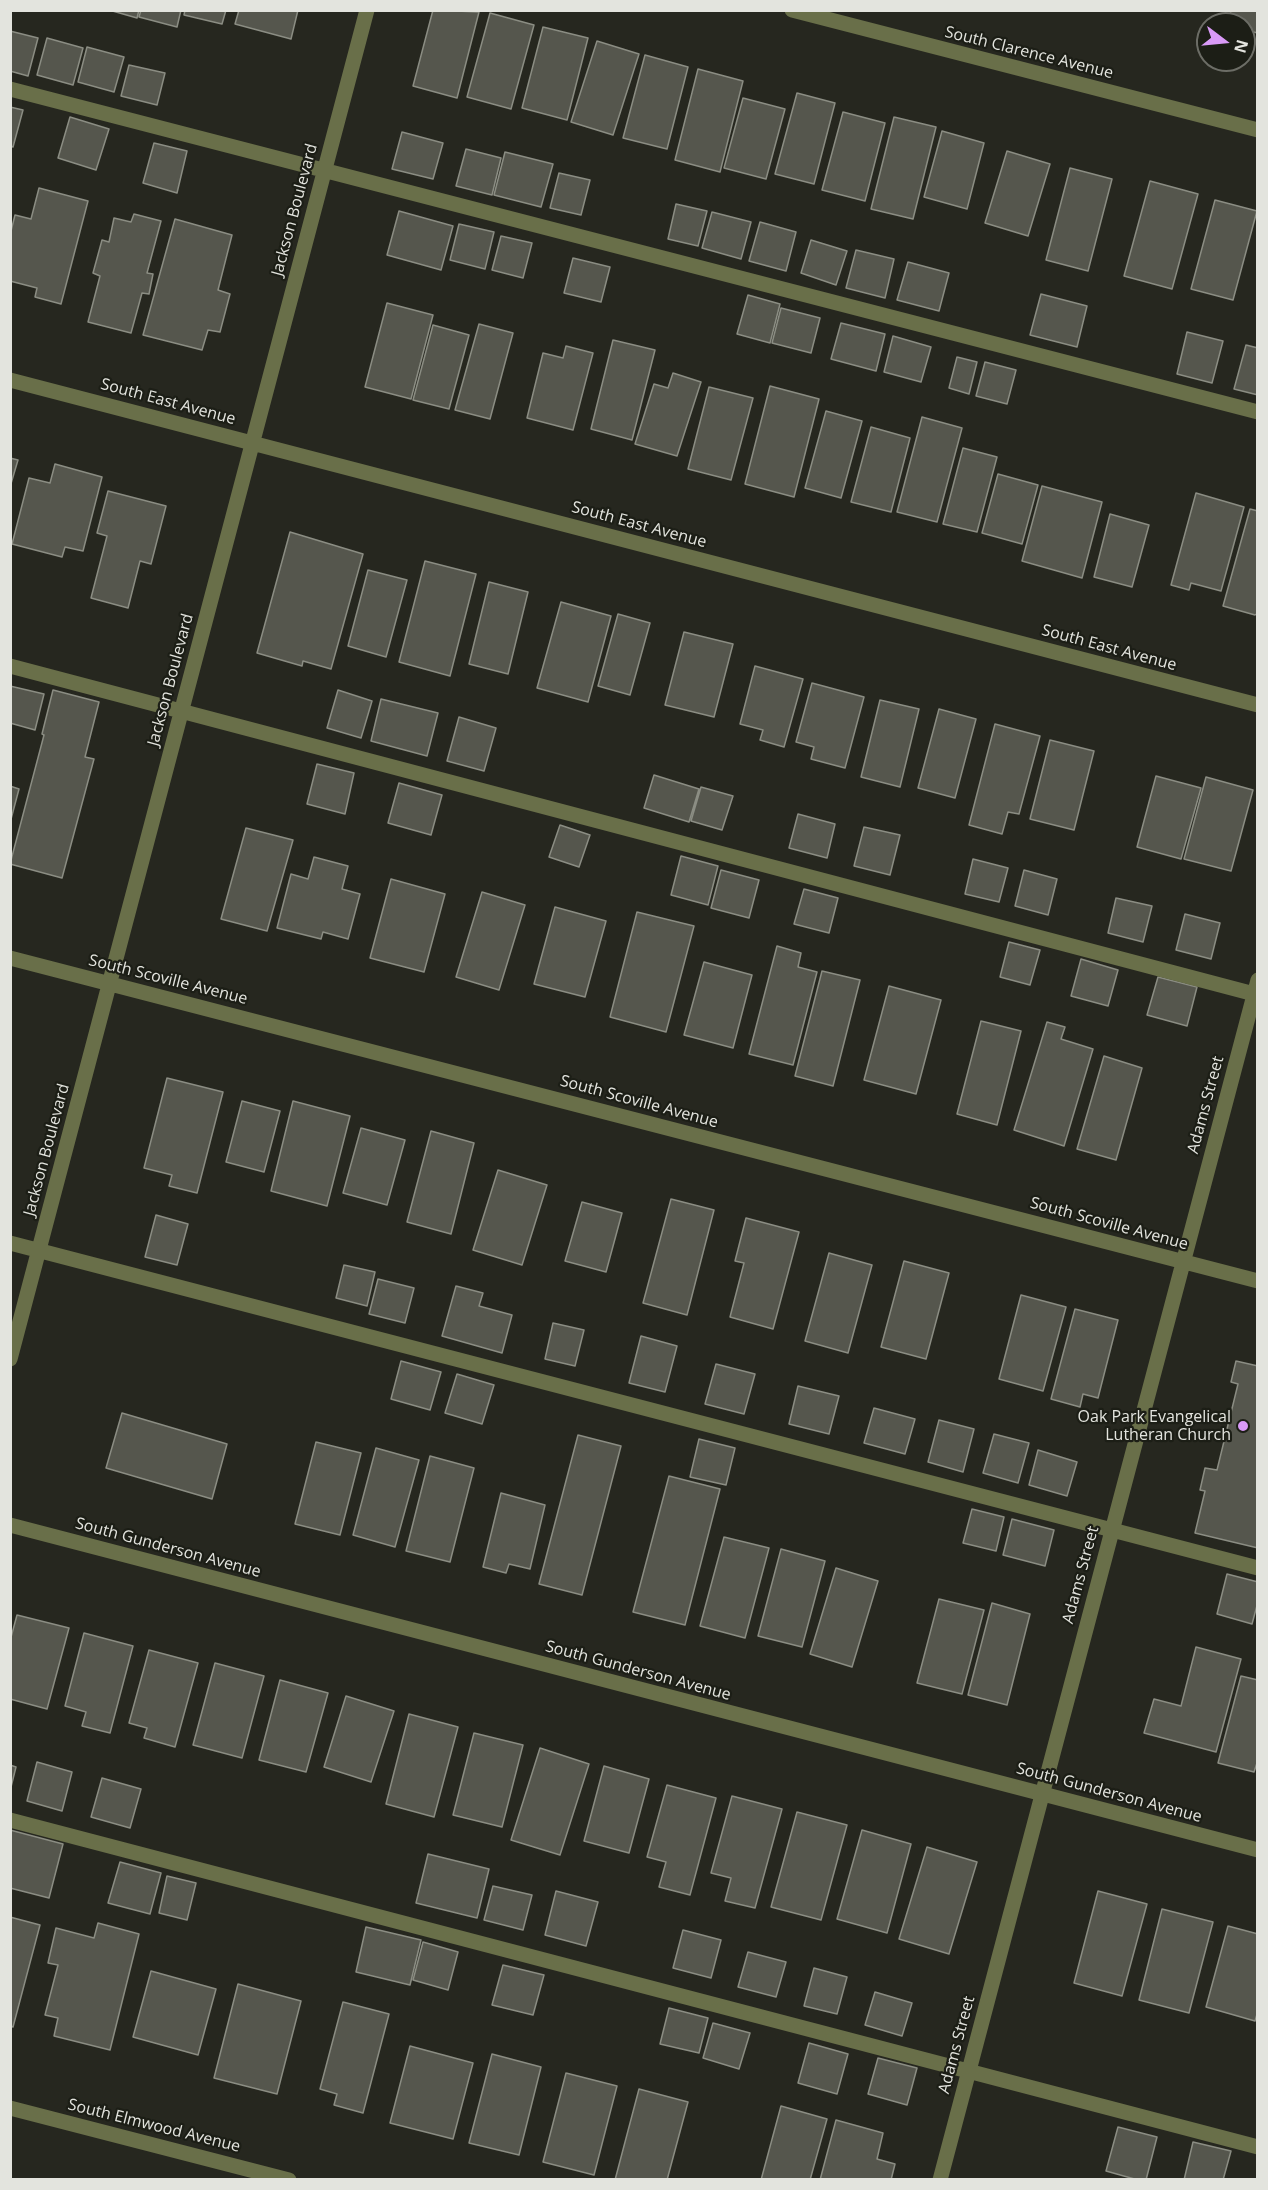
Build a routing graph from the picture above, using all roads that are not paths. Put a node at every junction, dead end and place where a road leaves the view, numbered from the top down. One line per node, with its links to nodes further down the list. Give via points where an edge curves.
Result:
1 (367, 10): 5 (street, Jackson Boulevard)
2 (792, 10): 4 (street, South Clarence Avenue)
3 (10, 89): 5 (street)
4 (1257, 130)
5 (324, 170): 7 (street); 8 (street, Jackson Boulevard)
6 (10, 380): 8 (street, South East Avenue)
7 (1257, 412)
8 (252, 443): 10 (street, South East Avenue); 11 (street, Jackson Boulevard)
9 (10, 666): 11 (street)
10 (1257, 705)
11 (181, 710): 13 (street, Jackson Boulevard); 14 (street)
12 (10, 958): 13 (street, South Scoville Avenue)
13 (109, 983): 16 (street, Jackson Boulevard); 17 (street, South Scoville Avenue)
14 (1256, 989): 17 (street, Adams Street)
15 (10, 1243): 16 (street)
16 (39, 1250): 19 (street, Jackson Boulevard); 21 (street)
17 (1183, 1262): 18 (street, South Scoville Avenue); 21 (street, Adams Street)
18 (1257, 1281)
19 (10, 1359)
20 (10, 1526): 23 (street, South Gunderson Avenue)
21 (1111, 1530): 22 (street); 23 (street, Adams Street)
22 (1257, 1568)
23 (1041, 1794): 25 (street, South Gunderson Avenue); 26 (street, Adams Street)
24 (10, 1820): 26 (street)
25 (1257, 1850)
26 (968, 2071): 28 (street); 30 (street, Adams Street)
27 (10, 2108): 29 (street, South Elmwood Avenue)
28 (1257, 2146)
29 (289, 2180)
30 (940, 2180)

